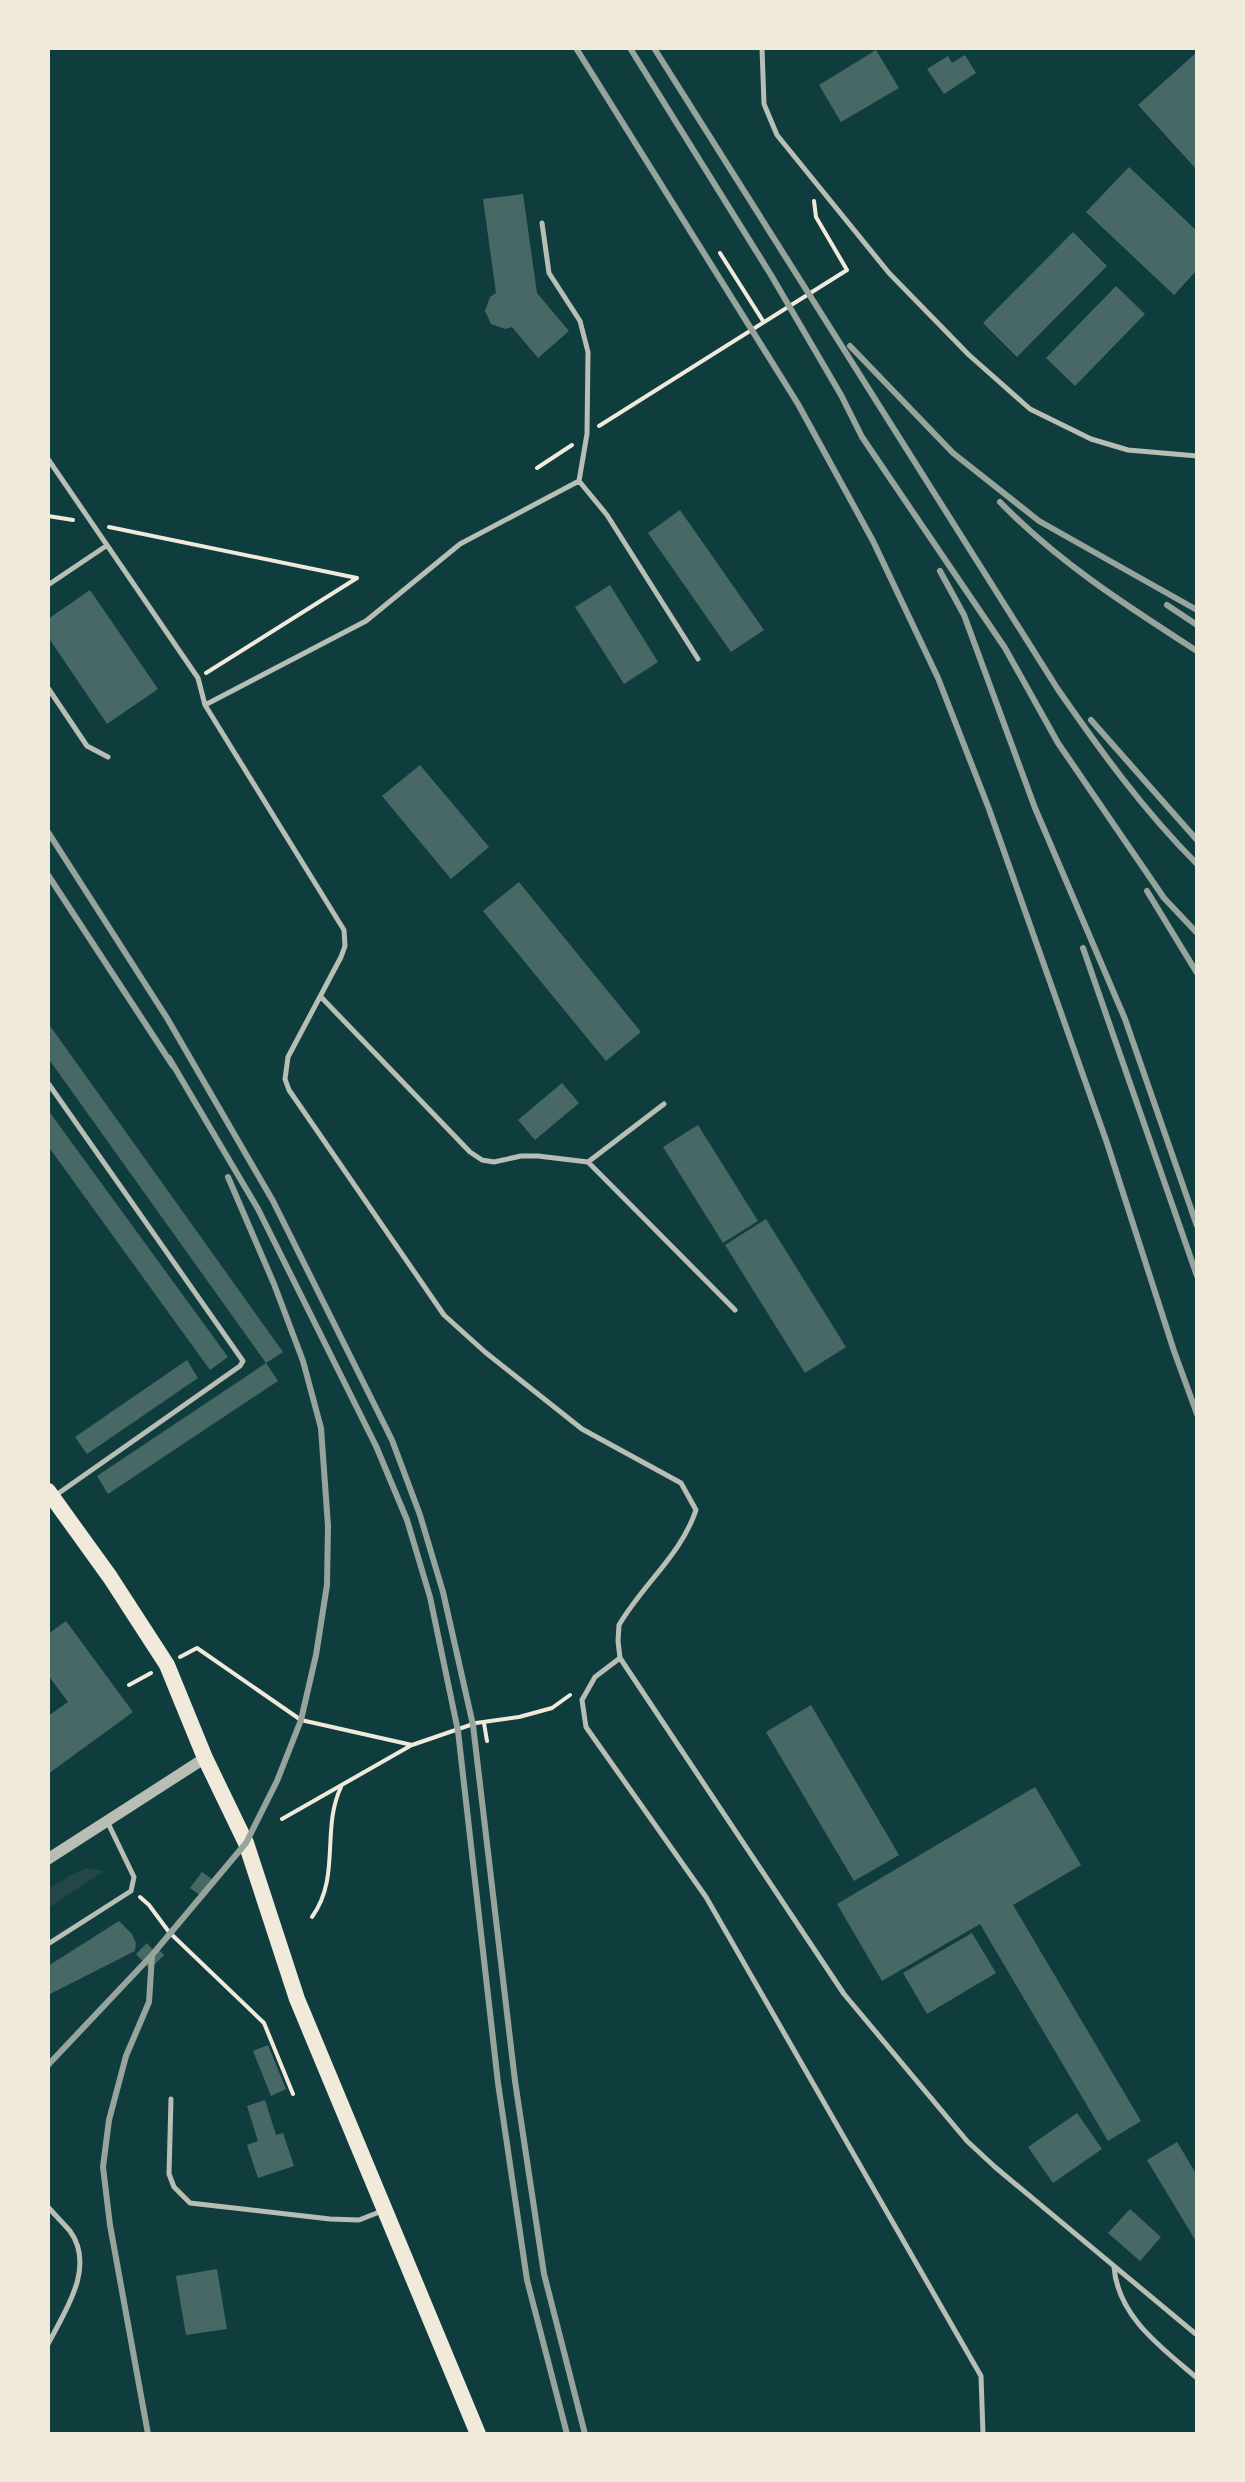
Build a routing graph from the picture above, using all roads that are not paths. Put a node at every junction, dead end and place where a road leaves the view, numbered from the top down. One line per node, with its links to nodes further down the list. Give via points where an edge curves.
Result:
1 (762, 48): 3 (lane, via 764,104 777,135 889,273 969,355 1030,409 1091,439 1128,450)
2 (542, 223): 5 (lane, via 549,273 580,321 588,352 587,434)
3 (1197, 456)
4 (48, 459): 6 (lane)
5 (579, 481): 8 (lane, via 607,515); 10 (lane, via 460,544 366,621)
6 (106, 546): 7 (lane); 10 (lane, via 198,678)
7 (48, 585)
8 (698, 659)
9 (48, 688): 11 (lane, via 87,746)
10 (205, 705): 12 (lane, via 344,930 345,946)
11 (108, 757)
12 (321, 997): 15 (lane, via 482,1160 538,1156); 18 (lane, via 288,1057 289,1090 444,1315 582,1429 681,1483 696,1510 678,1548 619,1625)
13 (48, 1083): 17 (lane, via 243,1361)
14 (664, 1104): 15 (lane)
15 (588, 1162): 16 (lane)
16 (735, 1310)
17 (50, 1494): 19 (highway, via 167,1665)
18 (620, 1658): 26 (lane, via 844,1994 980,2154); 31 (lane, via 595,1677 582,1700 586,1727 706,1897 981,2376)
19 (205, 1758): 20 (street); 25 (highway, via 246,1843 297,1999)
20 (107, 1821): 21 (street); 22 (lane, via 134,1877 131,1891)
21 (48, 1859)
22 (48, 1944)
23 (171, 2099): 25 (lane, via 169,2174 190,2203 330,2219 359,2220)
24 (48, 2207): 28 (lane, via 72,2233 81,2271)
25 (383, 2210): 30 (highway)
26 (1114, 2267): 27 (lane); 29 (lane, via 1116,2286 1140,2325)
27 (1197, 2335)
28 (48, 2344)
29 (1197, 2378)
30 (478, 2434)
31 (983, 2434)

